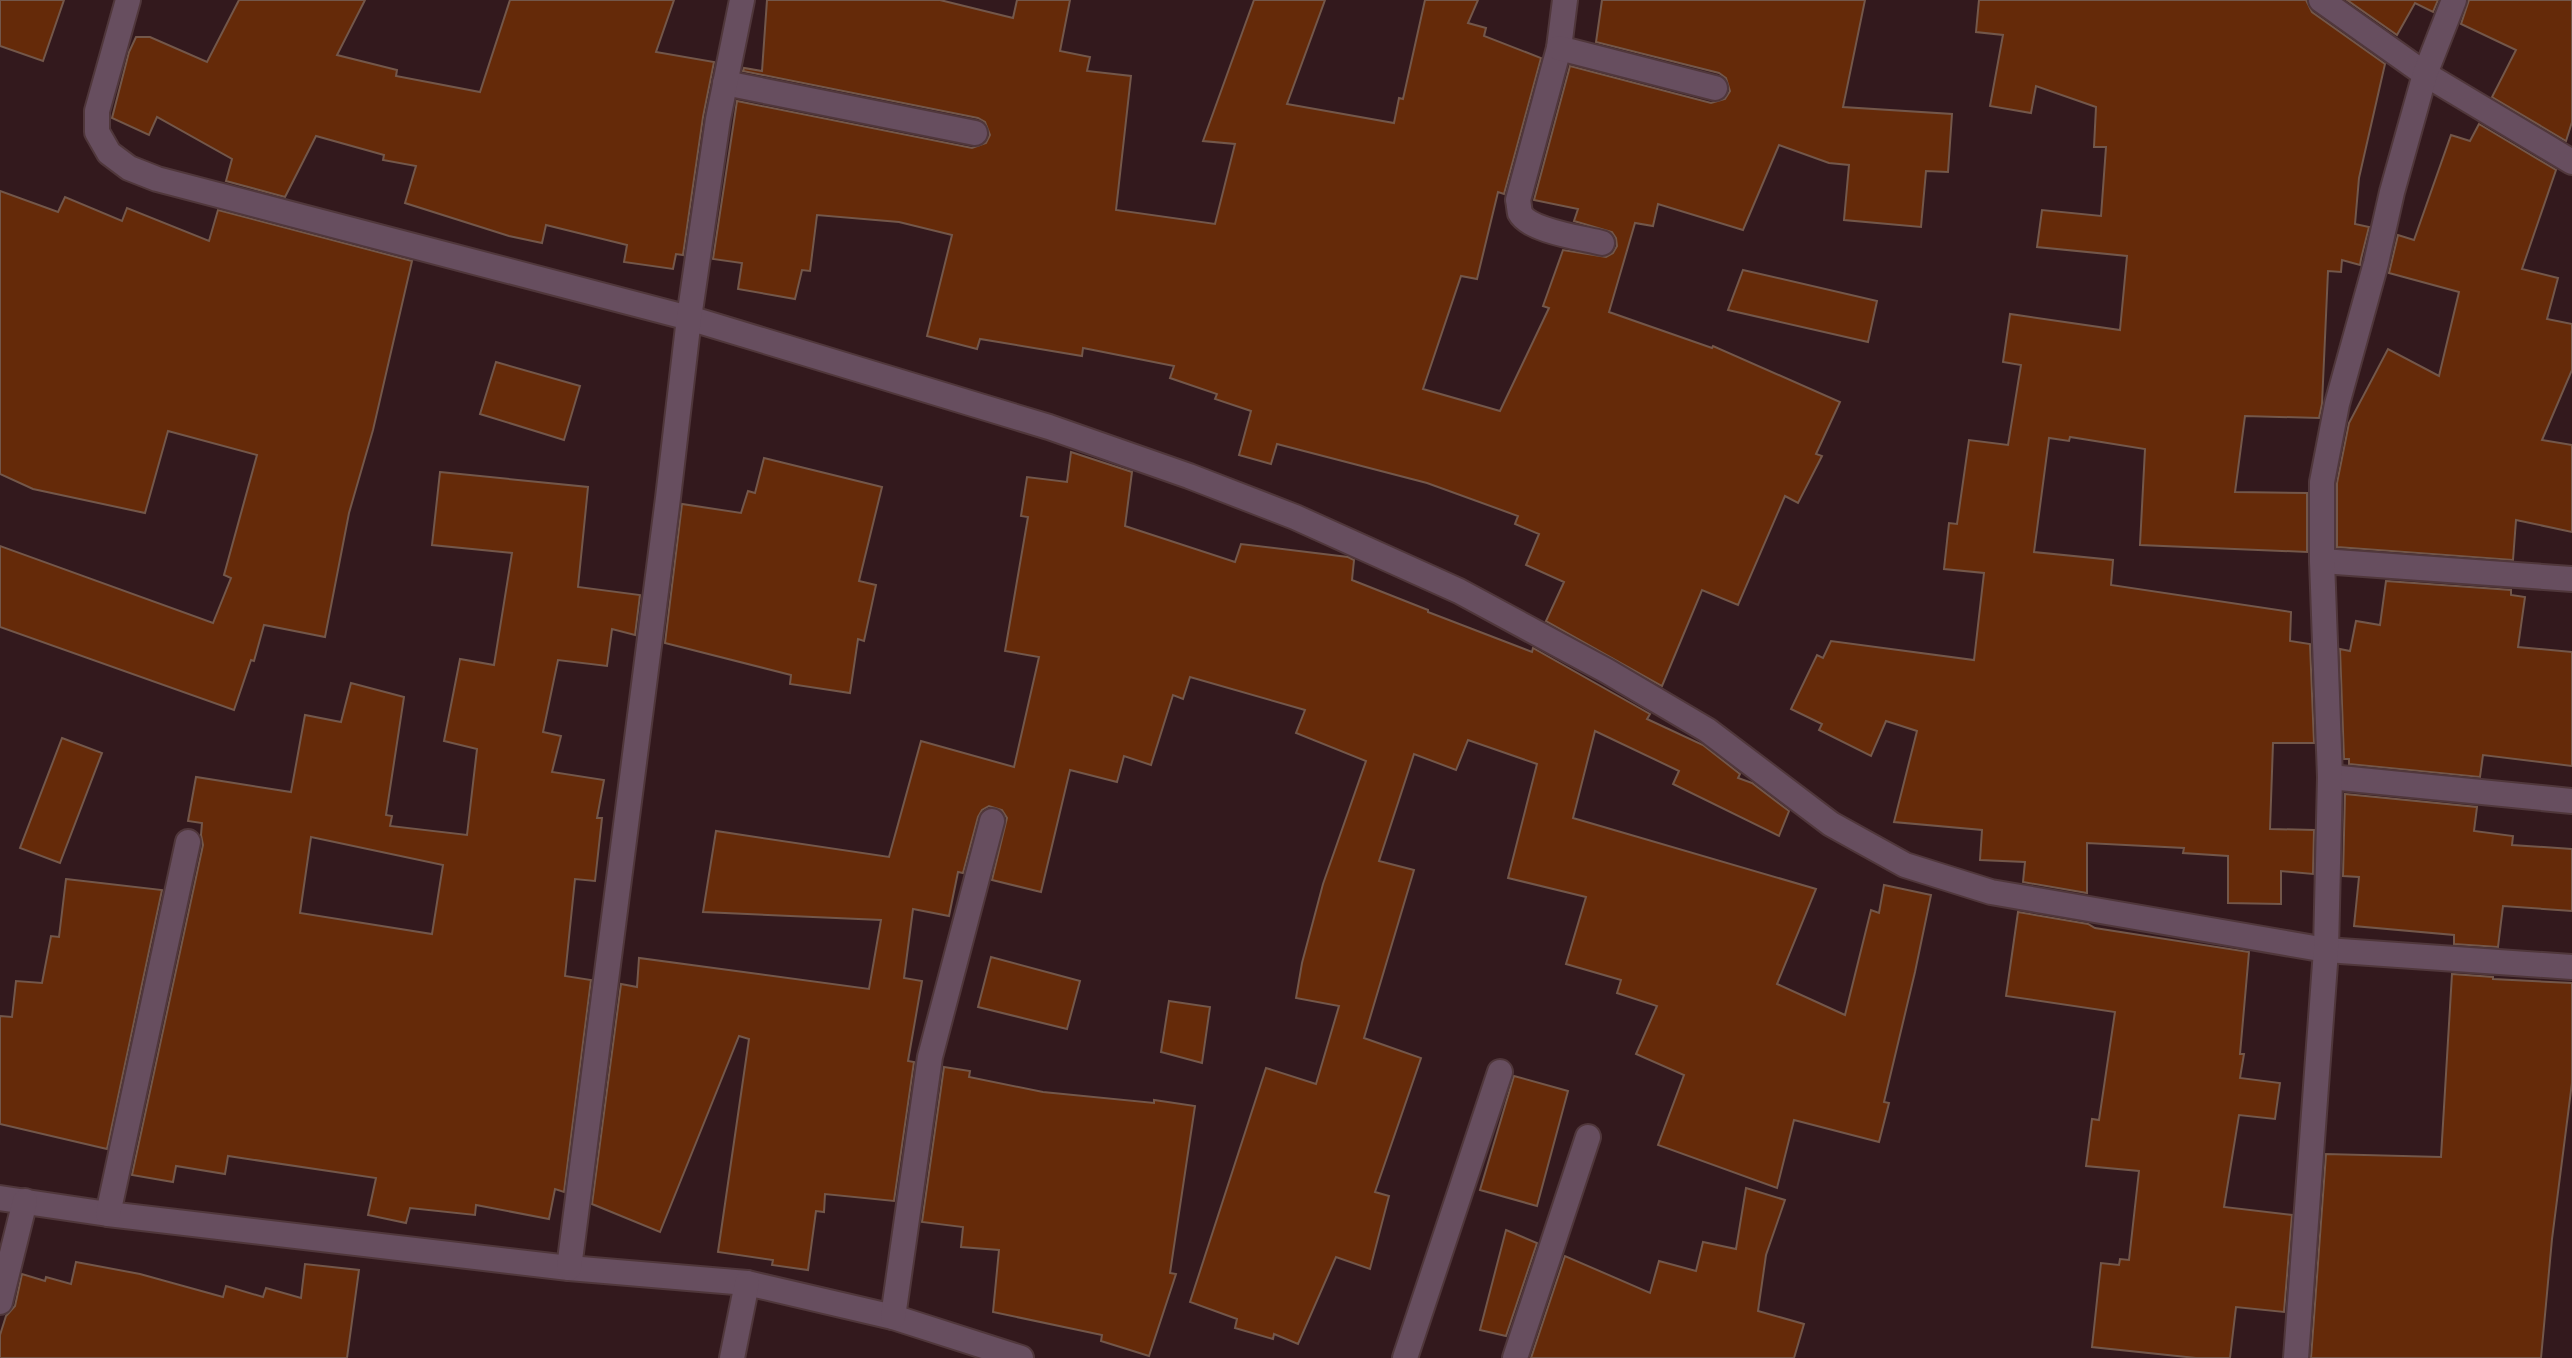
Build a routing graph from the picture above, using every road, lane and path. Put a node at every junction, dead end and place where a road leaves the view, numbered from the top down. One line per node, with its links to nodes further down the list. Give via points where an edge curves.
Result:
1 (128, 0): 13 (street, via 97,111 97,132 109,153 129,168)
2 (742, 0): 8 (street)
3 (1565, 0): 6 (street)
4 (2321, 0): 7 (street)
5 (2454, 0): 7 (street)
6 (1559, 48): 9 (street); 12 (street, via 1519,211 1536,226)
7 (2425, 74): 11 (street); 14 (street, via 2337,404 2322,482)
8 (725, 83): 10 (street); 13 (street)
9 (1715, 88)
10 (975, 133)
11 (2572, 162)
12 (1602, 243)
13 (689, 318): 20 (street, via 1063,432 1295,517 1402,565 1607,671 1707,730 1831,824 1905,865 1991,892); 27 (street)
14 (2322, 561): 15 (street); 16 (street)
15 (2572, 579)
16 (2330, 777): 17 (street); 20 (street)
17 (2572, 801)
18 (992, 821): 30 (street, via 930,1057)
19 (188, 842): 26 (street)
20 (2326, 950): 21 (street); 35 (street)
21 (2572, 967)
22 (1500, 1072): 33 (street)
23 (1588, 1137): 34 (street)
24 (0, 1198): 25 (street)
25 (25, 1201): 26 (street); 29 (street)
26 (108, 1214): 27 (street)
27 (569, 1268): 28 (street)
28 (747, 1283): 30 (street); 31 (street)
29 (0, 1302)
30 (893, 1317): 32 (street)
31 (732, 1358)
32 (1021, 1358)
33 (1405, 1358)
34 (1515, 1358)
35 (2296, 1358)

